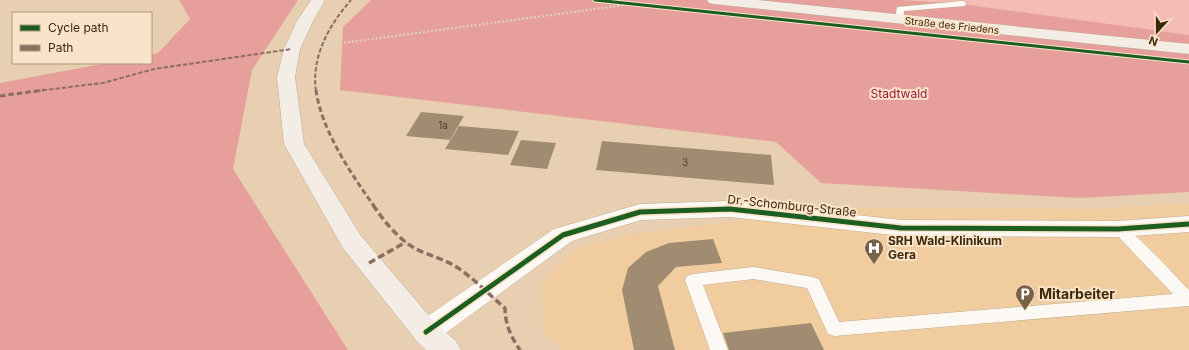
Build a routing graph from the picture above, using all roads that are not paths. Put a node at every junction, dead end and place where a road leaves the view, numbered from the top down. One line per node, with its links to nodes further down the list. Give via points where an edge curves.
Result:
1 (318, 0): 9 (street, via 292,49 286,77 294,144 352,242)
2 (714, 0): 4 (street, Straße des Friedens)
3 (962, 4): 4 (lane, via 900,9)
4 (900, 19): 5 (street, Straße des Friedens)
5 (1189, 49)
6 (1189, 224): 7 (street, Dr.-Schomburg-Straße)
7 (1118, 229): 8 (lane); 9 (street, Dr.-Schomburg-Straße, via 900,228 730,209 640,212 563,235)
8 (1188, 300): 11 (lane, via 834,329 813,282 753,274 693,280)
9 (426, 332): 10 (street)
10 (446, 350)
11 (718, 350)

